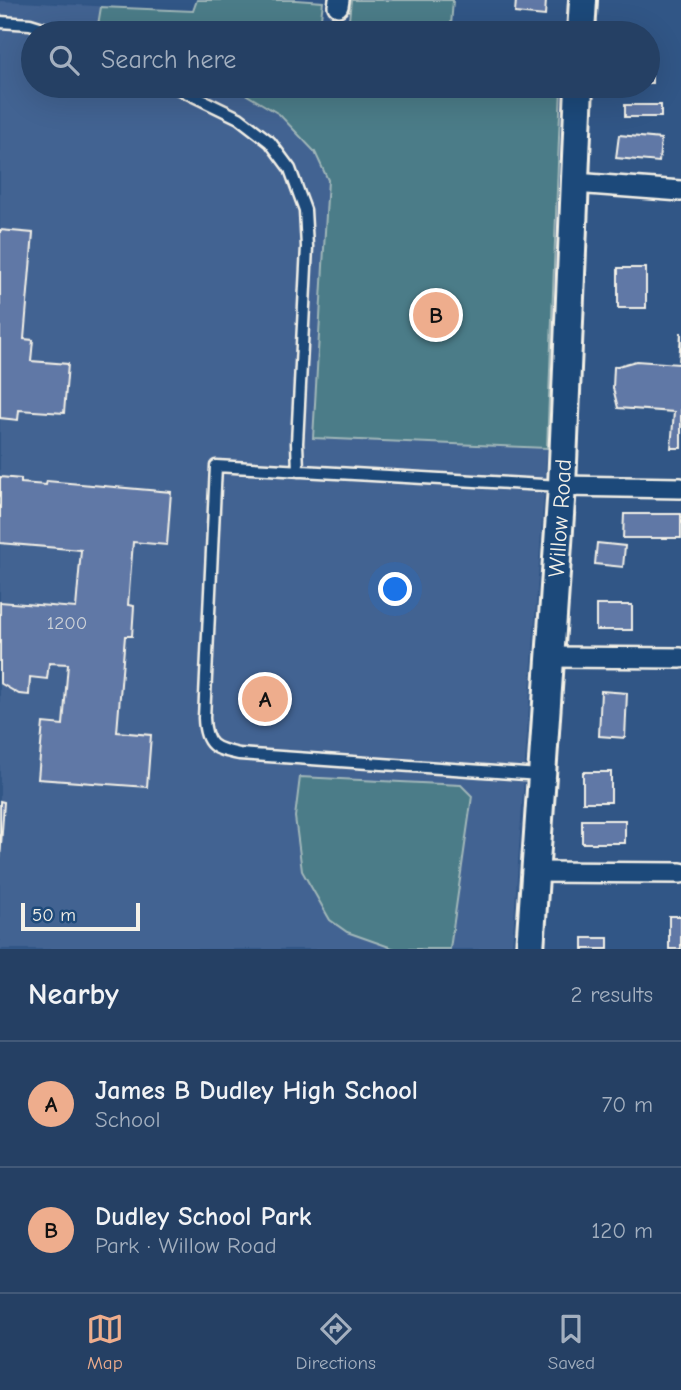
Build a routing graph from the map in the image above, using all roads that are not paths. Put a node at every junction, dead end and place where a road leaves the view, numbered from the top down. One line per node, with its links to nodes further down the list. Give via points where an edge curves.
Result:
1 (583, 0): 2 (street)
2 (582, 21)
3 (0, 22): 4 (lane)
4 (21, 23)
5 (198, 98): 9 (lane, via 239,118 270,142 290,169 305,209)
6 (579, 98): 7 (street, Willow Road)
7 (575, 183): 8 (street); 10 (street, Willow Road)
8 (681, 191)
9 (298, 471): 10 (lane); 14 (lane, via 216,466 204,719 208,740 214,747 239,754)
10 (562, 486): 11 (street); 12 (street, Willow Road)
11 (681, 488)
12 (550, 657): 13 (street); 14 (street, Willow Road)
13 (681, 658)
14 (542, 775): 15 (street, Willow Road)
15 (534, 872): 16 (street); 17 (street, Willow Road)
16 (681, 873)
17 (530, 949)

